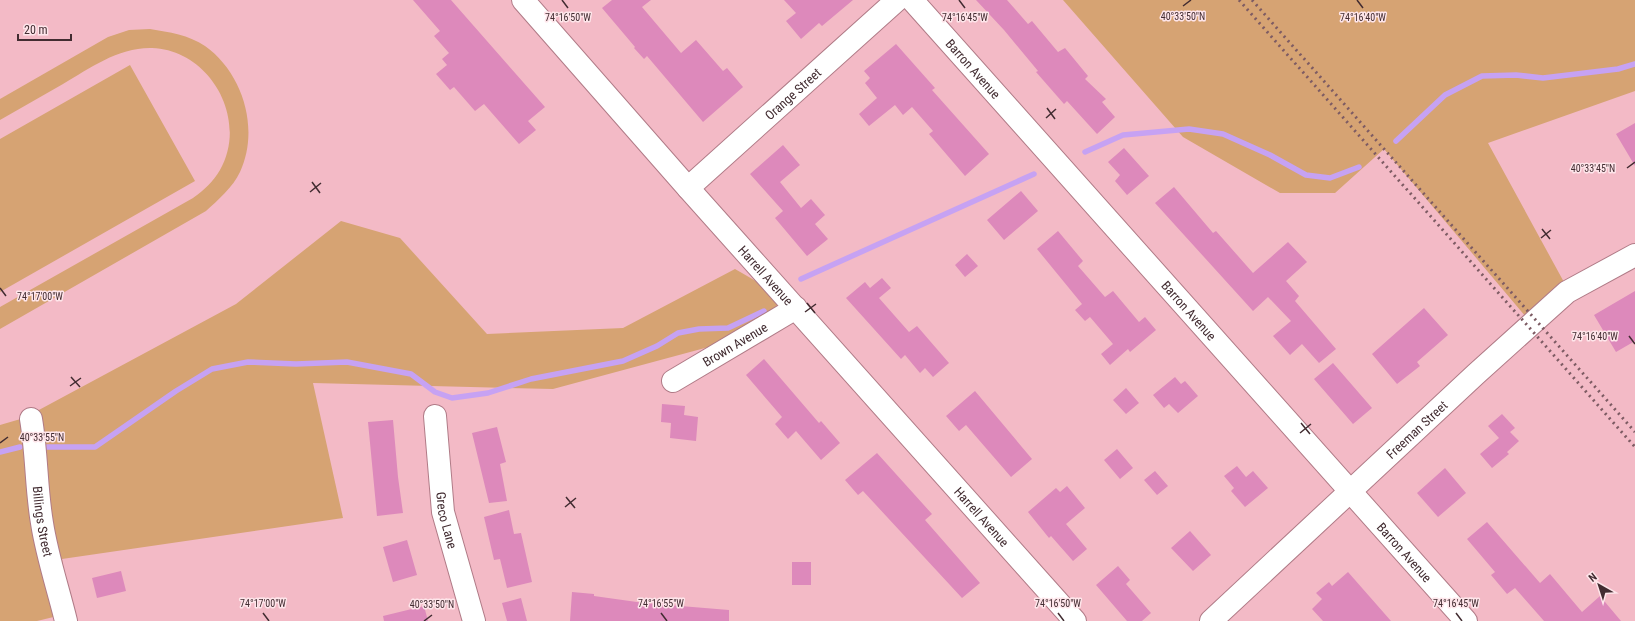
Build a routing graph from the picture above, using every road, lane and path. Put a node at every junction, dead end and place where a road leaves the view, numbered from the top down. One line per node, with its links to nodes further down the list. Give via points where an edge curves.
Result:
1 (523, 0): 4 (street, Harrell Avenue)
2 (897, 0): 4 (street, Orange Street)
3 (912, 0): 10 (street, Barron Avenue)
4 (688, 188): 6 (street, Harrell Avenue)
5 (1635, 255): 10 (street, Freeman Street, via 1567,292)
6 (796, 308): 7 (street, Brown Avenue); 13 (street, Harrell Avenue)
7 (673, 381)
8 (435, 416): 12 (street, Greco Lane, via 442,512)
9 (31, 419): 11 (street, Billings Street, via 42,524)
10 (1351, 491): 14 (street, Freeman Street); 15 (street, Barron Avenue)
11 (66, 621)
12 (474, 621)
13 (1075, 621)
14 (1211, 621)
15 (1466, 621)

